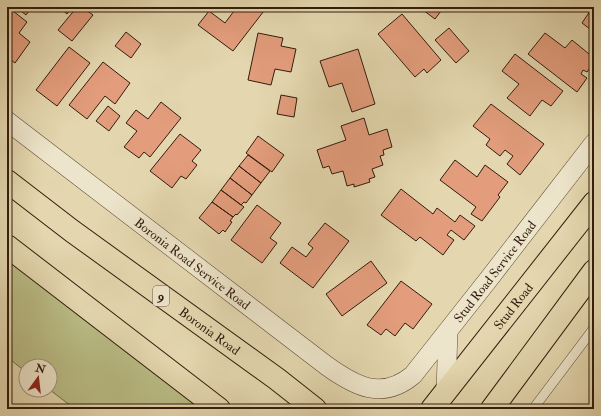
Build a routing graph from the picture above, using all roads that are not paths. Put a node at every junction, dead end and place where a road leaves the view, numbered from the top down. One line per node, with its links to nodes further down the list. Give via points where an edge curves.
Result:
1 (7, 121): 9 (street, Boronia Road Service Road, via 348,381 360,386)
2 (594, 142): 8 (street, Stud Road Service Road)
3 (7, 181): 12 (main road, Boronia Road / 9)
4 (594, 203): 10 (main road, Stud Road)
5 (7, 246): 11 (main road)
6 (594, 272): 14 (main road)
7 (594, 328): 15 (lane)
8 (448, 331): 9 (street, Stud Road Service Road, via 413,375); 10 (street)
9 (385, 389)
10 (446, 391): 13 (main road, Stud Road)
11 (220, 409)
12 (315, 409)
13 (432, 409)
14 (492, 409)
15 (533, 409)

